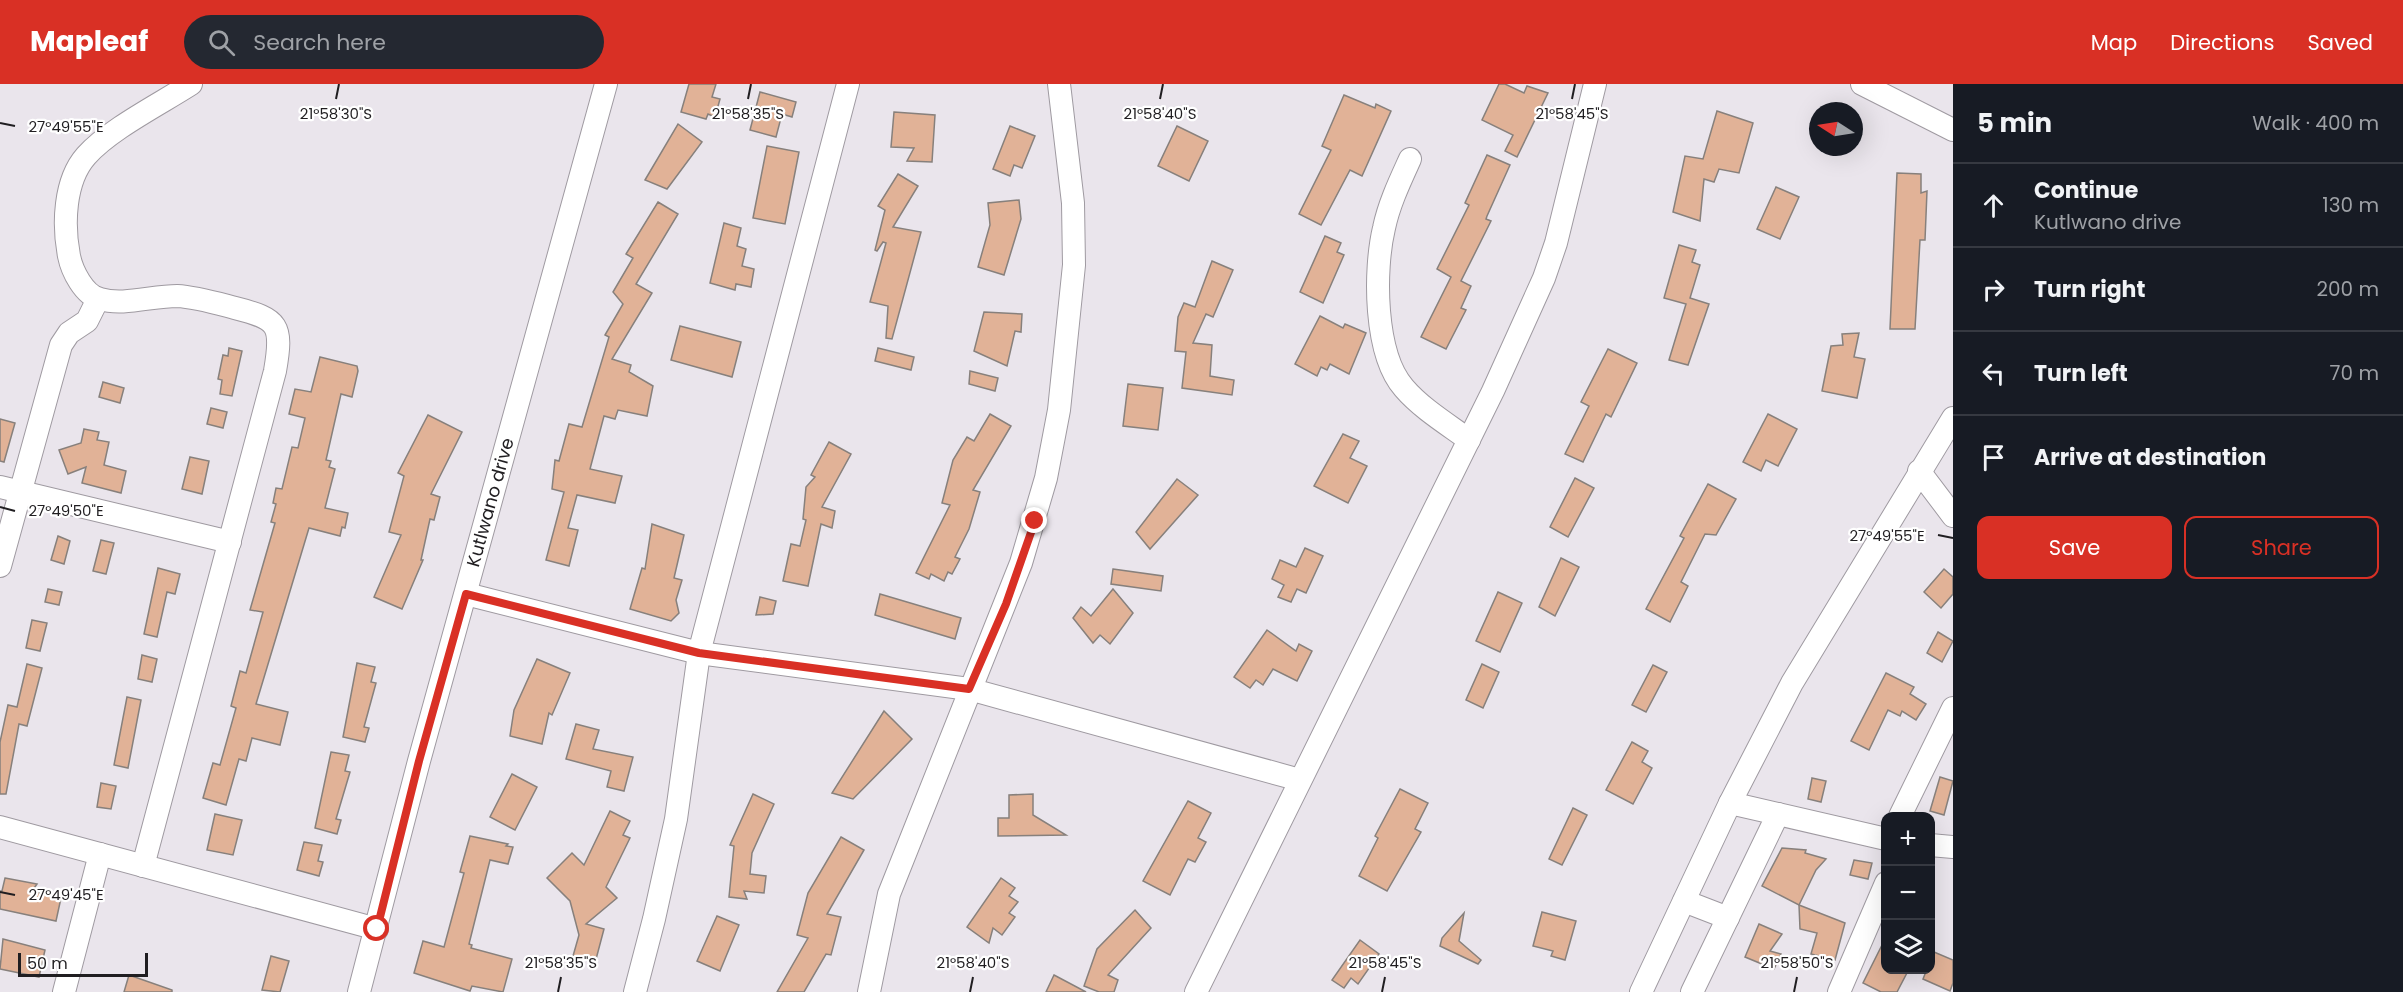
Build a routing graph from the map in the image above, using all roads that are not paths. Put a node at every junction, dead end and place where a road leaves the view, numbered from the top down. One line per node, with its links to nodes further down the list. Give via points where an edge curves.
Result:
1 (191, 84): 9 (street, via 98,145 75,173 65,227 69,258 87,291)
2 (606, 84): 17 (street, Kutlwano drive)
3 (848, 84): 18 (street)
4 (1059, 84): 19 (street, via 1073,203 1074,265 1059,410 1028,542)
5 (1595, 84): 11 (street, via 1544,279)
6 (1862, 84): 7 (street)
7 (1953, 130)
8 (1410, 159): 11 (street, via 1384,227 1379,258 1383,340 1392,371 1403,388)
9 (98, 299): 13 (street, via 87,321 69,333 61,345); 15 (street, via 178,296 262,315 274,324 279,335 275,370)
10 (1953, 418): 12 (street)
11 (1469, 440): 21 (street)
12 (1919, 471): 14 (street); 22 (street, via 1792,683)
13 (11, 490): 15 (street); 16 (street)
14 (1953, 516)
15 (230, 542): 30 (street)
16 (0, 566)
17 (466, 594): 18 (street); 34 (street, Kutlwano drive)
18 (699, 653): 19 (street); 37 (street, via 676,819)
19 (969, 689): 21 (street); 38 (street, via 889,894)
20 (1953, 708): 23 (street)
21 (1300, 780): 39 (street)
22 (1730, 803): 24 (street); 32 (street)
23 (1902, 812)
24 (1778, 814): 26 (street); 33 (street)
25 (0, 826): 29 (street)
26 (1881, 838)
27 (1935, 845): 28 (street)
28 (1953, 847)
29 (100, 854): 30 (street); 35 (street)
30 (143, 866): 34 (street)
31 (1881, 895): 42 (street)
32 (1684, 901): 33 (street); 40 (street)
33 (1728, 918): 41 (street)
34 (377, 929): 36 (street, Kutlwano drive)
35 (64, 992)
36 (359, 992)
37 (635, 992)
38 (869, 992)
39 (1196, 992)
40 (1641, 992)
41 (1692, 992)
42 (1839, 992)

